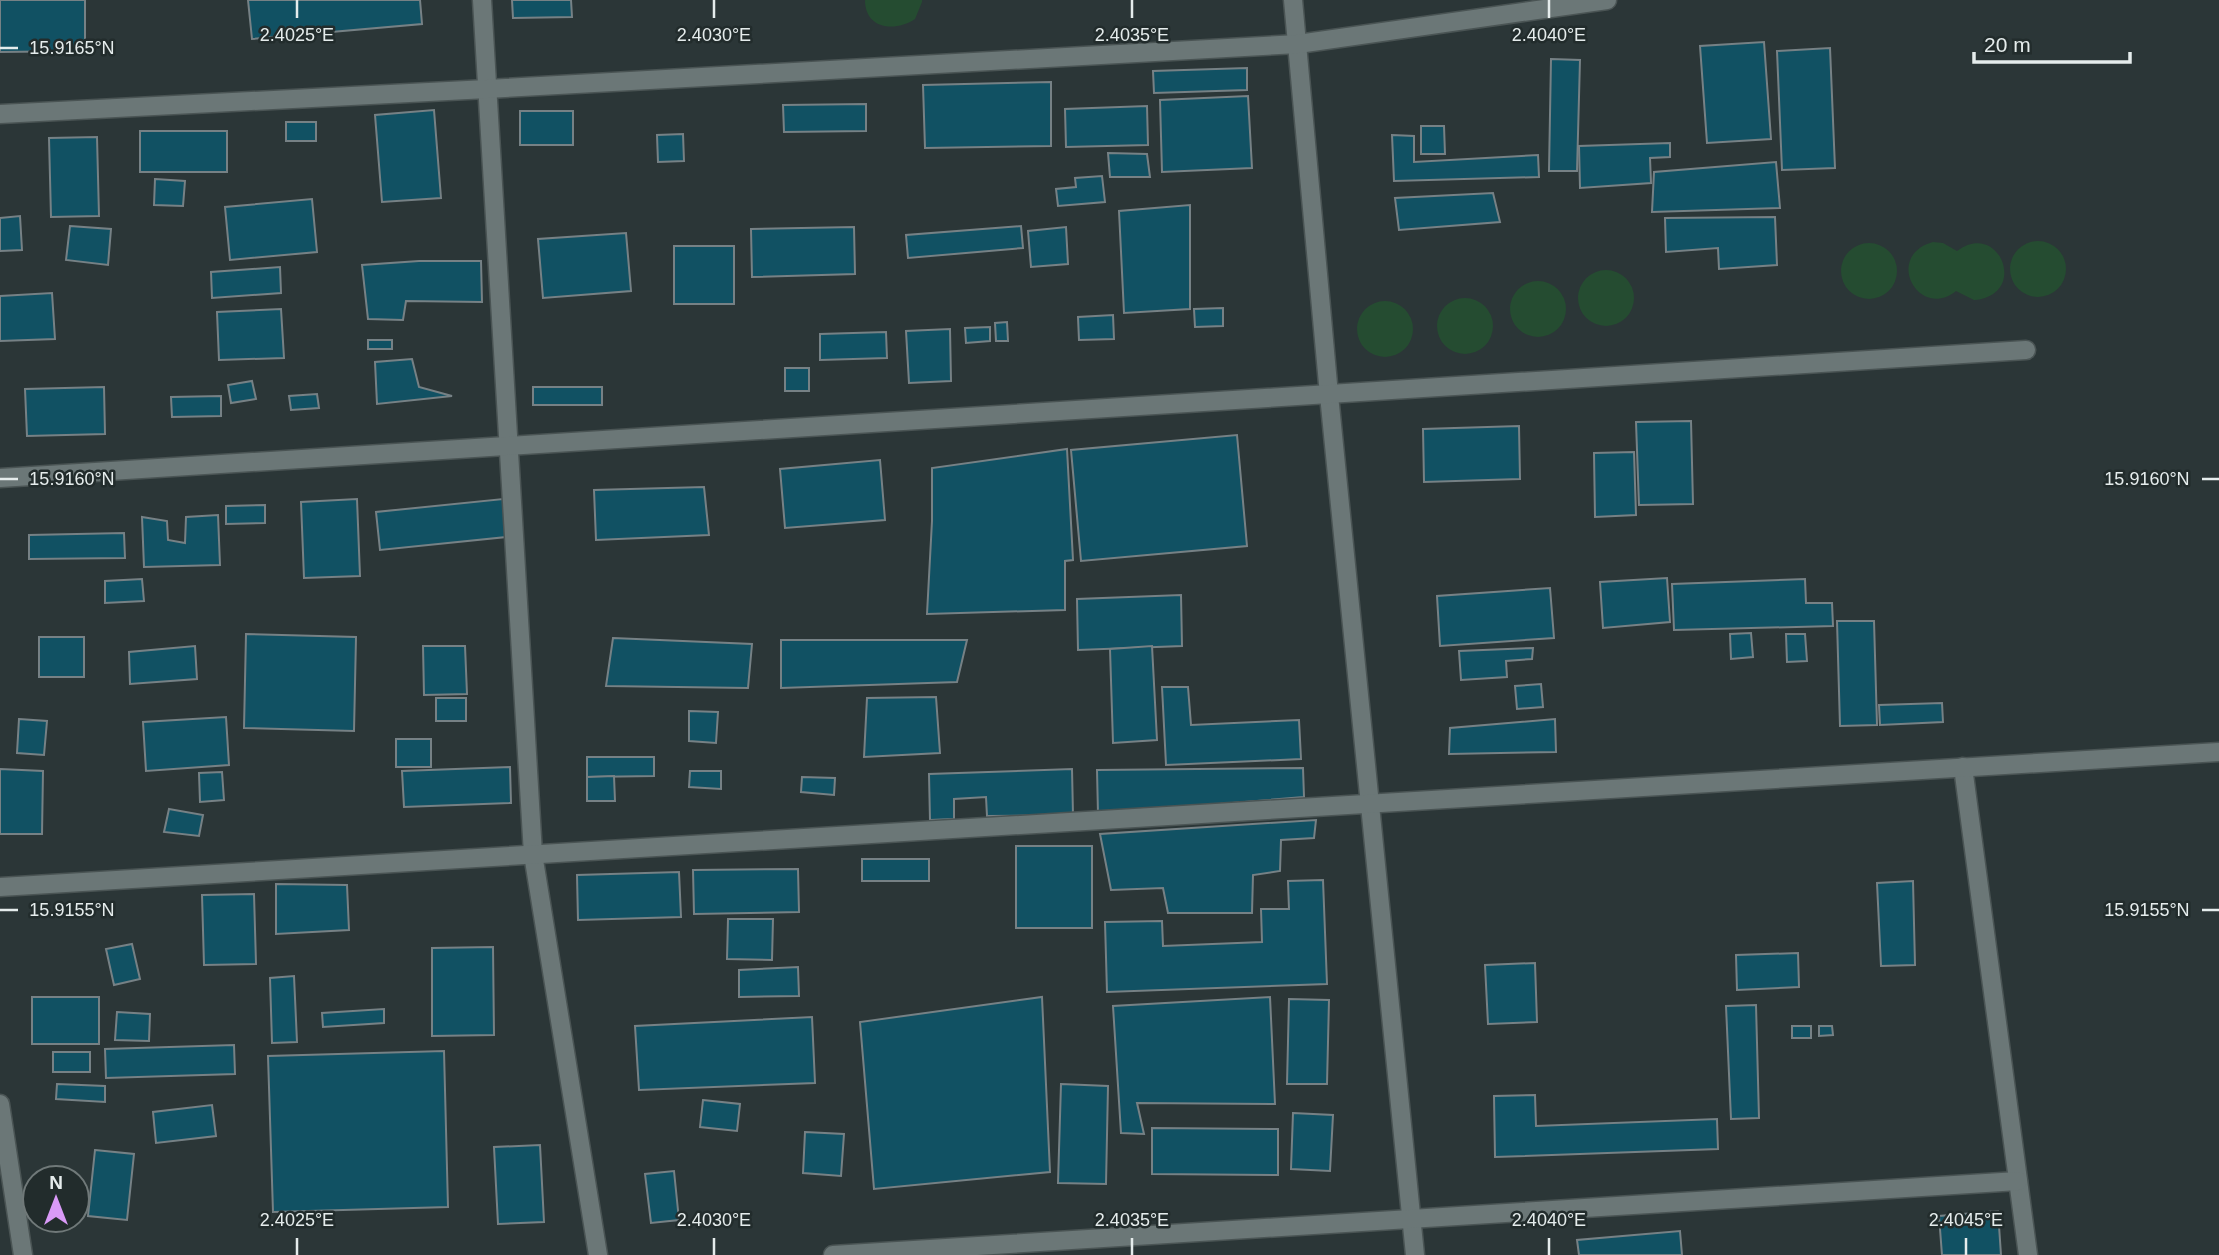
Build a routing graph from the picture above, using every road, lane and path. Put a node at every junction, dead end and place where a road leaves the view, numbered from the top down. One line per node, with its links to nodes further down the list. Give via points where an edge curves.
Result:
1 (482, 0): 5 (street)
2 (1293, 0): 4 (street)
3 (1607, 0): 4 (street)
4 (1298, 44): 5 (street); 8 (street)
5 (488, 89): 6 (street); 9 (street)
6 (0, 114)
7 (2026, 350): 8 (street)
8 (1329, 395): 9 (street); 13 (street)
9 (508, 446): 10 (street); 14 (street)
10 (0, 478)
11 (2219, 752): 12 (street)
12 (1963, 767): 13 (street); 17 (street)
13 (1372, 803): 14 (street); 18 (street)
14 (533, 854): 15 (street); 20 (street)
15 (0, 887)
16 (0, 1104): 19 (street)
17 (2018, 1181): 18 (street); 23 (street)
18 (1412, 1218): 21 (street); 22 (street)
19 (23, 1255)
20 (598, 1255)
21 (833, 1255)
22 (1415, 1255)
23 (2028, 1255)

